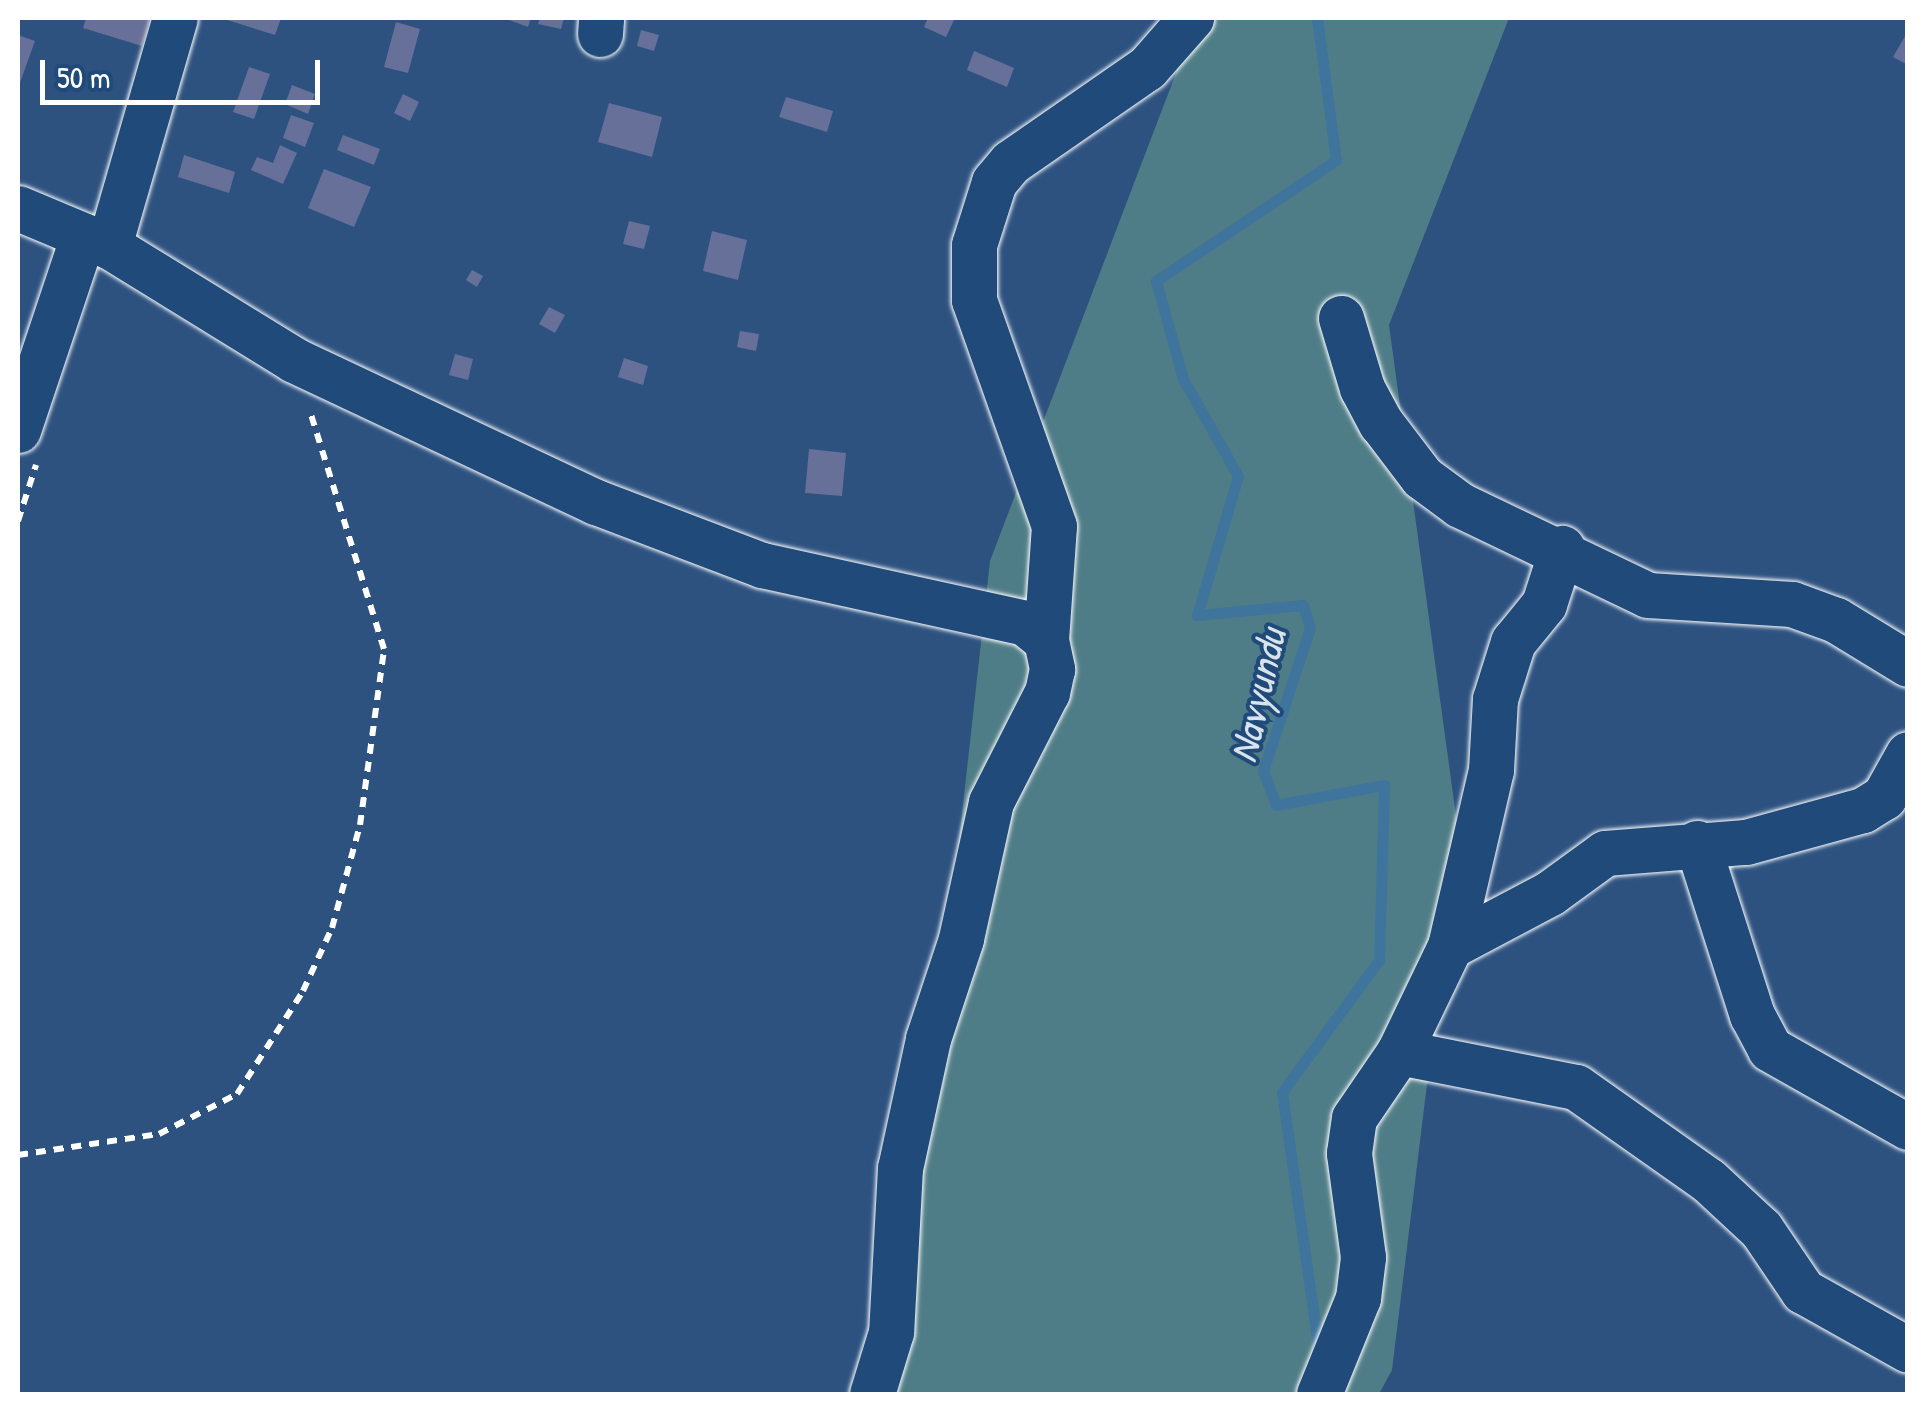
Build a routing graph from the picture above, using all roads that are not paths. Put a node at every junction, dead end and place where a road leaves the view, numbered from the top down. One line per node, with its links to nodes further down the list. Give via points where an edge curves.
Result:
1 (175, 18): 4 (street)
2 (1190, 18): 8 (street, via 1147,68 1010,162 994,182 974,245 974,300 1054,526)
3 (18, 208): 4 (street)
4 (96, 241): 6 (street); 8 (street, via 294,360 684,538 762,566 1025,624)
5 (1341, 318): 7 (street, via 1362,388 1422,477 1505,531)
6 (18, 430)
7 (1562, 548): 9 (street, via 1648,595 1693,603 1792,604 1836,620); 12 (street, via 1544,604 1513,642 1495,699 1491,770)
8 (1046, 640): 16 (street, via 1052,669 1047,692 991,802 962,939 928,1040 897,1186 891,1332)
9 (1908, 664)
10 (1908, 754): 11 (street, via 1884,797 1863,810 1746,842)
11 (1698, 843): 12 (street, via 1604,852 1535,902); 14 (street, via 1746,999 1770,1049)
12 (1450, 946): 13 (street)
13 (1399, 1052): 15 (street, via 1576,1087 1708,1180 1761,1228 1803,1291); 17 (street, via 1354,1118 1349,1153 1363,1257 1358,1298)
14 (1908, 1127)
15 (1908, 1350)
16 (872, 1394)
17 (1319, 1394)

